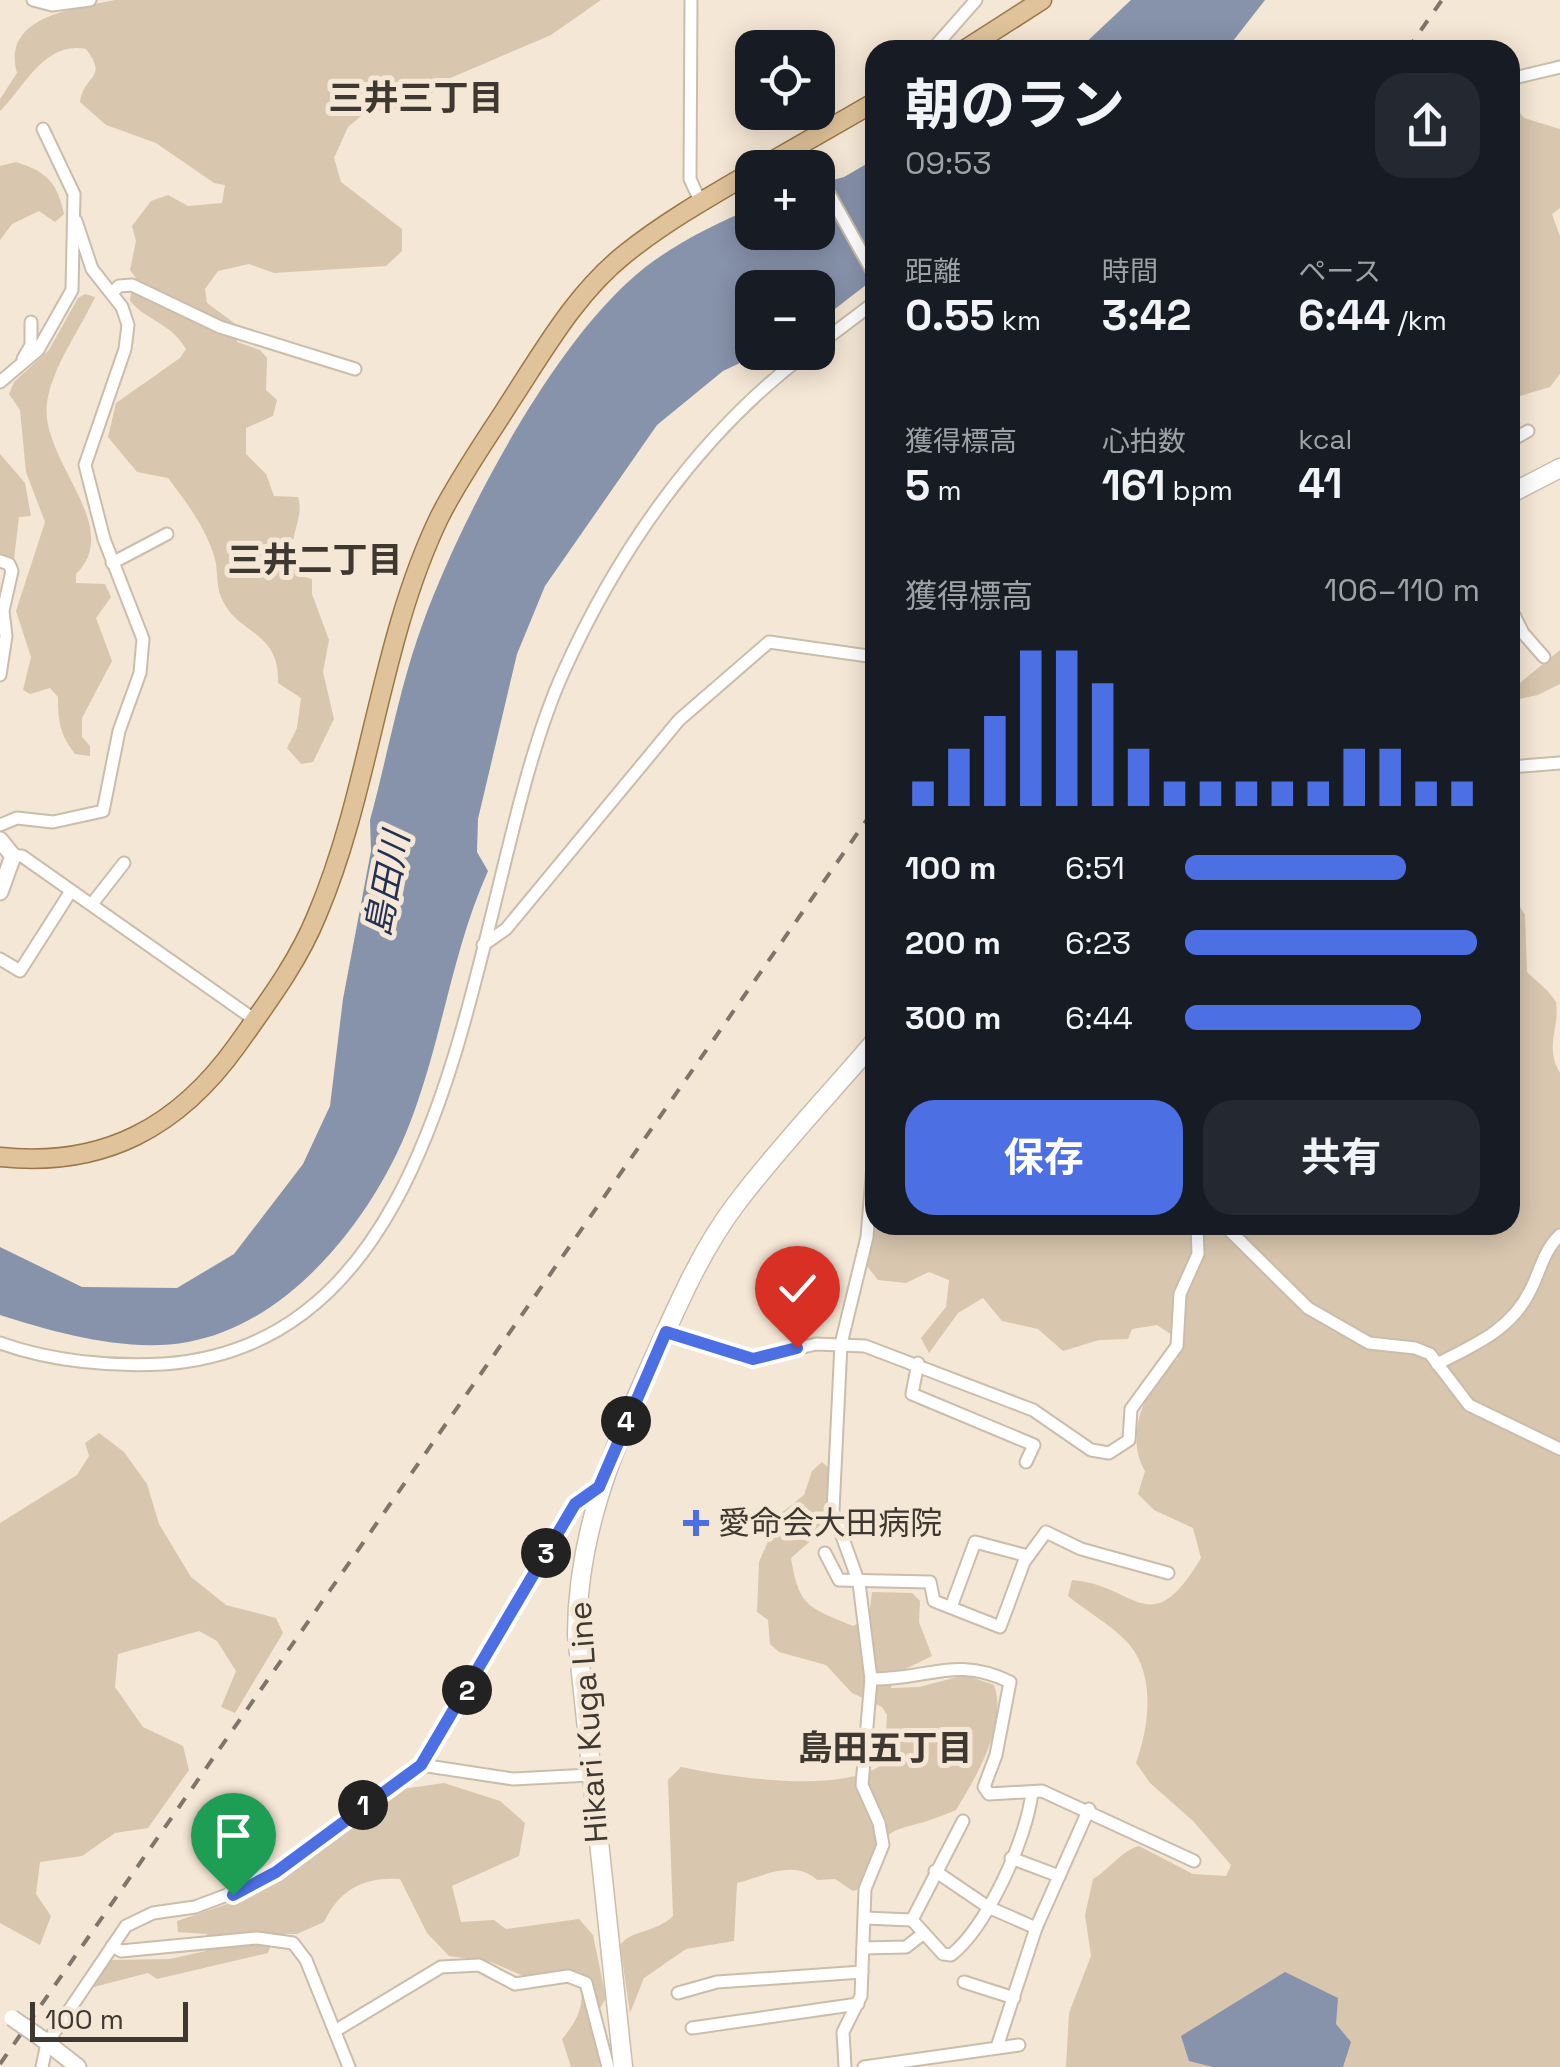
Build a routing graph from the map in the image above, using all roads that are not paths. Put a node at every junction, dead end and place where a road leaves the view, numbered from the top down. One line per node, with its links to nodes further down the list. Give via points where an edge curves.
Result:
1 (34, 0): 2 (street)
2 (90, 0)
3 (691, 0): 14 (street, via 690,179)
4 (976, 0): 6 (street)
5 (1042, 0): 7 (main road)
6 (941, 40)
7 (980, 40)
8 (1560, 67): 9 (street)
9 (1520, 76)
10 (865, 111): 12 (main road)
11 (43, 129): 16 (street, via 74,194)
12 (822, 150)
13 (735, 182): 14 (main road)
14 (700, 203): 50 (main road, via 624,255 589,289 440,518 415,580 317,916)
15 (835, 205): 17 (street)
16 (76, 221): 18 (street); 19 (street)
17 (865, 258)
18 (107, 289): 19 (street, via 92,281); 24 (street, via 132,286 220,327); 33 (street, via 128,325 85,465)
19 (72, 290): 23 (street)
20 (865, 310): 22 (street)
21 (31, 322): 23 (street)
22 (835, 332)
23 (24, 363): 26 (street)
24 (355, 369)
25 (787, 370): 48 (street, via 732,417 682,475 580,640 526,778)
26 (0, 382)
27 (1528, 431): 28 (street)
28 (1520, 435)
29 (1560, 468): 30 (main road)
30 (1520, 489)
31 (167, 534): 33 (street)
32 (0, 561): 34 (street, via 12,572)
33 (112, 563): 41 (street, via 140,629 142,654 108,772 107,805 81,817 18,818)
34 (1, 622): 38 (street, via 6,636)
35 (1520, 628): 37 (street)
36 (865, 656): 48 (street, via 769,642 679,720 506,929)
37 (1544, 657)
38 (0, 676)
39 (1560, 763): 40 (street)
40 (1520, 765)
41 (0, 825)
42 (0, 840): 43 (street)
43 (13, 856): 45 (street); 46 (street)
44 (124, 863): 47 (street)
45 (71, 891): 47 (street); 49 (street, via 20,971)
46 (0, 892)
47 (92, 904): 50 (street)
48 (483, 945): 58 (street, via 449,1072 415,1164 379,1234 320,1299 258,1341 186,1362 92,1362)
49 (0, 959)
50 (255, 1020): 52 (main road, via 191,1101 133,1138 58,1159)
51 (865, 1053): 57 (main road, Hikari Kuga Line, via 736,1204)
52 (0, 1157)
53 (866, 1235): 59 (street)
54 (1198, 1235): 60 (street, via 1198,1254 1180,1294 1177,1346 1132,1410 1129,1440 1109,1453 1092,1450 1033,1410)
55 (1234, 1235): 61 (street, via 1308,1308 1370,1343 1415,1348)
56 (1560, 1236): 61 (street, via 1519,1311 1495,1334)
57 (666, 1332): 59 (street, via 753,1359); 64 (main road, Hikari Kuga Line)
58 (0, 1343)
59 (841, 1344): 60 (street); 68 (street, via 833,1511)
60 (918, 1363): 63 (street, via 912,1394 1034,1446)
61 (1437, 1364): 62 (street, via 1469,1405)
62 (1560, 1450)
63 (1026, 1462)
64 (599, 1487): 71 (street, via 575,1504); 72 (main road, Hikari Kuga Line, via 577,1588)
65 (826, 1553): 68 (street, via 839,1580)
66 (1028, 1556): 67 (street, via 1052,1532 1081,1549); 69 (street, via 975,1542); 69 (street, via 1000,1628)
67 (1168, 1574)
68 (859, 1583): 69 (street, via 930,1582 934,1601); 70 (street)
69 (951, 1607)
70 (872, 1680): 73 (street, via 964,1666 1010,1682 984,1788 990,1794); 81 (street, via 862,1785 883,1845 865,1889)
71 (421, 1765): 72 (street, via 512,1779); 85 (street, via 256,1884 138,1918)
72 (590, 1774): 102 (main road, Hikari Kuga Line)
73 (1032, 1792): 74 (street); 76 (street)
74 (1088, 1809): 77 (street); 79 (street)
75 (964, 1821): 78 (street)
76 (1010, 1858): 79 (street); 80 (street)
77 (1194, 1860)
78 (935, 1871): 80 (street); 82 (street)
79 (1059, 1876): 83 (street)
80 (988, 1907): 83 (street); 84 (street, via 969,1941 950,1955)
81 (865, 1918): 82 (street); 86 (street)
82 (912, 1920): 84 (street)
83 (1036, 1928): 90 (street)
84 (924, 1933): 86 (street, via 906,1948)
85 (112, 1946): 94 (street, via 121,1951 257,1938 293,1943); 95 (street)
86 (863, 1948): 87 (street)
87 (862, 1972): 89 (street, via 717,1982); 91 (street)
88 (964, 1982): 90 (street)
89 (678, 1993)
90 (1014, 1998): 97 (street)
91 (858, 2004): 93 (street); 103 (street, via 843,2032)
92 (6, 2014): 95 (street, bridge)
93 (692, 2028)
94 (335, 2031): 100 (street); 101 (street, via 441,1967 479,1965 514,1984 568,1976 586,1984)
95 (44, 2040): 98 (street); 99 (street)
96 (1019, 2045): 97 (street)
97 (997, 2047): 104 (street)
98 (42, 2067)
99 (78, 2067)
100 (349, 2067)
101 (608, 2067)
102 (623, 2067)
103 (845, 2067)
104 (864, 2067)

